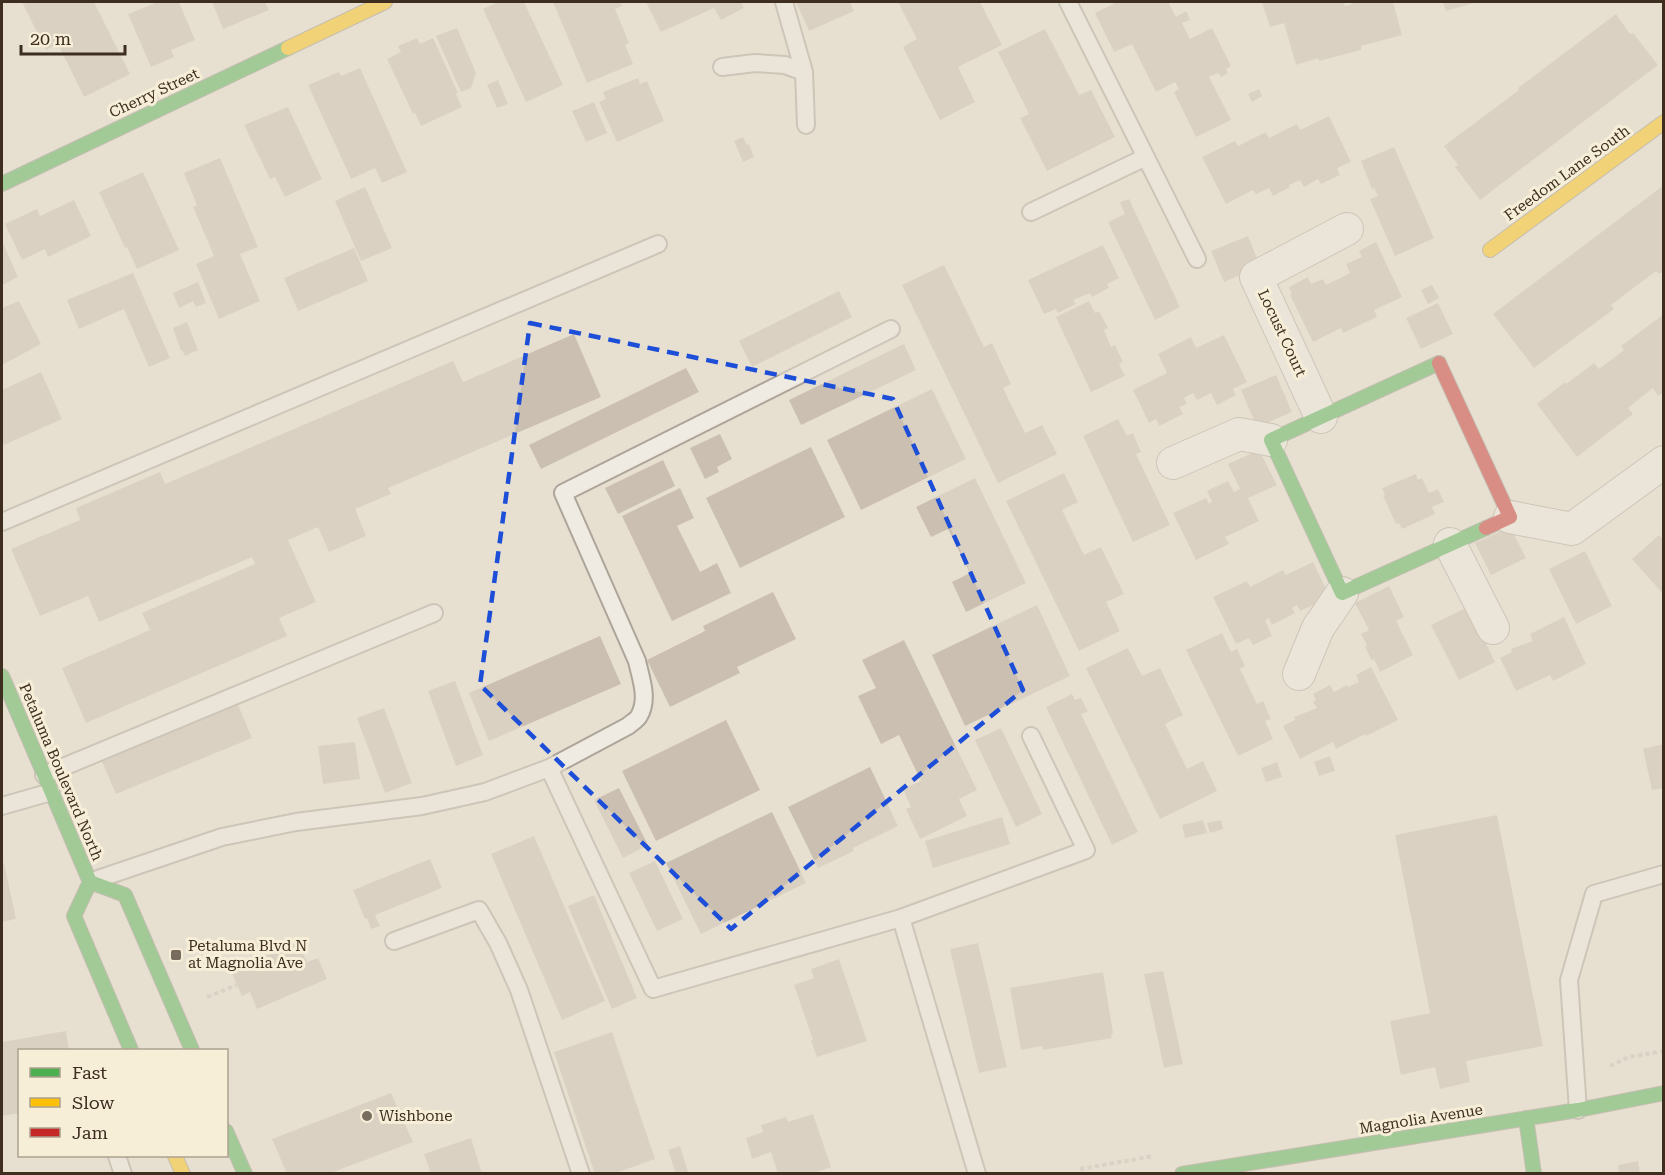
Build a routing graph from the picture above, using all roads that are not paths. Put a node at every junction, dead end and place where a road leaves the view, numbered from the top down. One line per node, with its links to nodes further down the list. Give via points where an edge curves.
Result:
1 (385, 2): 9 (street, Cherry Street)
2 (784, 2): 5 (lane)
3 (1068, 2): 8 (lane)
4 (722, 67): 5 (lane, via 754,63 785,65)
5 (804, 72): 7 (lane)
6 (1664, 122): 13 (street, Freedom Lane South)
7 (806, 125)
8 (1146, 157): 10 (lane); 14 (lane)
9 (2, 184)
10 (1031, 212)
11 (1347, 229): 16 (street, Locust Court, via 1256,277)
12 (658, 244): 21 (lane)
13 (1490, 250)
14 (1197, 259)
15 (891, 329): 29 (lane, via 563,493 637,661 644,689 639,717)
16 (1321, 417): 17 (street); 20 (street, via 1439,363)
17 (1271, 440): 19 (street, via 1239,434); 23 (street)
18 (1664, 462): 20 (street, via 1572,529)
19 (1173, 463)
20 (1510, 517): 22 (street)
21 (2, 522)
22 (1450, 544): 23 (street); 25 (street)
23 (1342, 593): 26 (street, via 1318,628)
24 (434, 613): 30 (lane)
25 (1493, 628)
26 (1299, 674)
27 (2, 676): 30 (street, Petaluma Boulevard North)
28 (1031, 736): 35 (lane, via 1086,850)
29 (549, 768): 34 (lane, via 485,792 422,806 296,822 222,837); 35 (lane, via 653,989)
30 (44, 775): 31 (street, Petaluma Boulevard North)
31 (51, 792): 32 (lane); 34 (street, Petaluma Boulevard North)
32 (2, 806)
33 (1664, 874): 40 (lane, via 1594,894 1569,981)
34 (90, 882): 37 (street, Petaluma Boulevard North, via 74,916); 38 (street, Petaluma Boulevard North, via 125,895)
35 (902, 918): 49 (lane)
36 (394, 941): 48 (lane, via 480,910 519,990)
37 (131, 1049)
38 (192, 1049)
39 (1664, 1093): 40 (street, Magnolia Avenue)
40 (1578, 1110): 41 (street, Magnolia Avenue)
41 (1526, 1118): 50 (street, Magnolia Avenue); 51 (street)
42 (228, 1135): 47 (street)
43 (118, 1157): 45 (lane)
44 (176, 1157): 46 (street)
45 (123, 1173)
46 (183, 1173)
47 (245, 1173)
48 (581, 1173)
49 (977, 1173)
50 (1182, 1173)
51 (1534, 1173)

